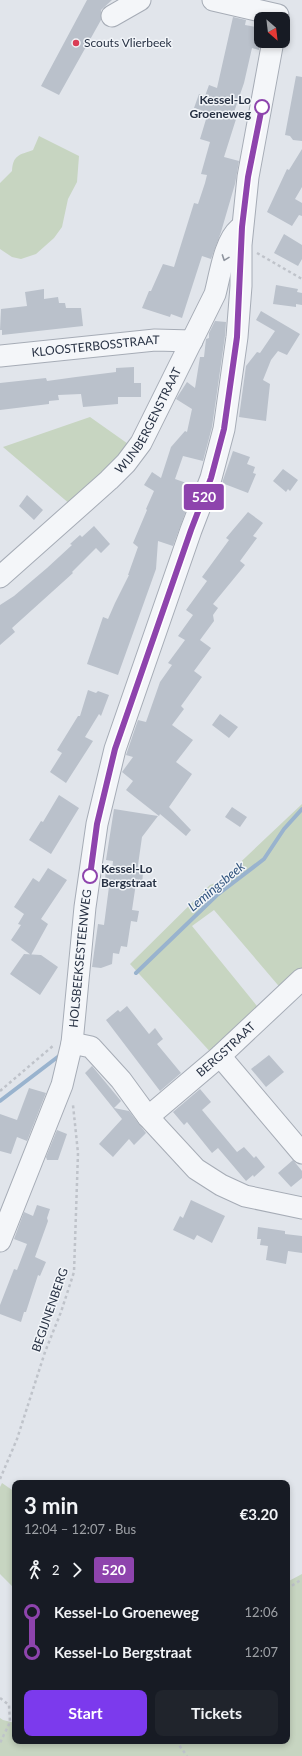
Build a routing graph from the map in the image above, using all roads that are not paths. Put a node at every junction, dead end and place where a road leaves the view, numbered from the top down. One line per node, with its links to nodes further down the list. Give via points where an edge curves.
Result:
1 (140, 0): 4 (street)
2 (213, 0): 3 (street)
3 (278, 11)
4 (112, 16)
5 (272, 48): 6 (street, HOLSBEEKSESTEENWEG, via 248,177)
6 (241, 236): 7 (street, HOLSBEEKSESTEENWEG); 8 (street, WIJNBERGENSTRAAT, one-way to 8, via 233,234)
7 (241, 286): 8 (street, via 227,287); 13 (street, HOLSBEEKSESTEENWEG, via 233,373 218,456 115,749 97,824 85,907)
8 (214, 294): 9 (street, WIJNBERGENSTRAAT)
9 (192, 341): 10 (street, KLOOSTERBOSSTRAAT, via 156,340); 11 (street, WIJNBERGENSTRAAT, via 141,442 126,463)
10 (0, 356)
11 (0, 576)
12 (302, 979): 14 (street, BERGSTRAAT)
13 (72, 1043): 15 (street, via 91,1047 121,1080); 18 (street, HOLSBEEKSESTEENWEG, via 62,1085)
14 (220, 1056): 15 (street, BERGSTRAAT); 16 (street)
15 (148, 1117): 17 (street, via 196,1169 221,1185 245,1196)
16 (302, 1153)
17 (302, 1208)
18 (0, 1241)

